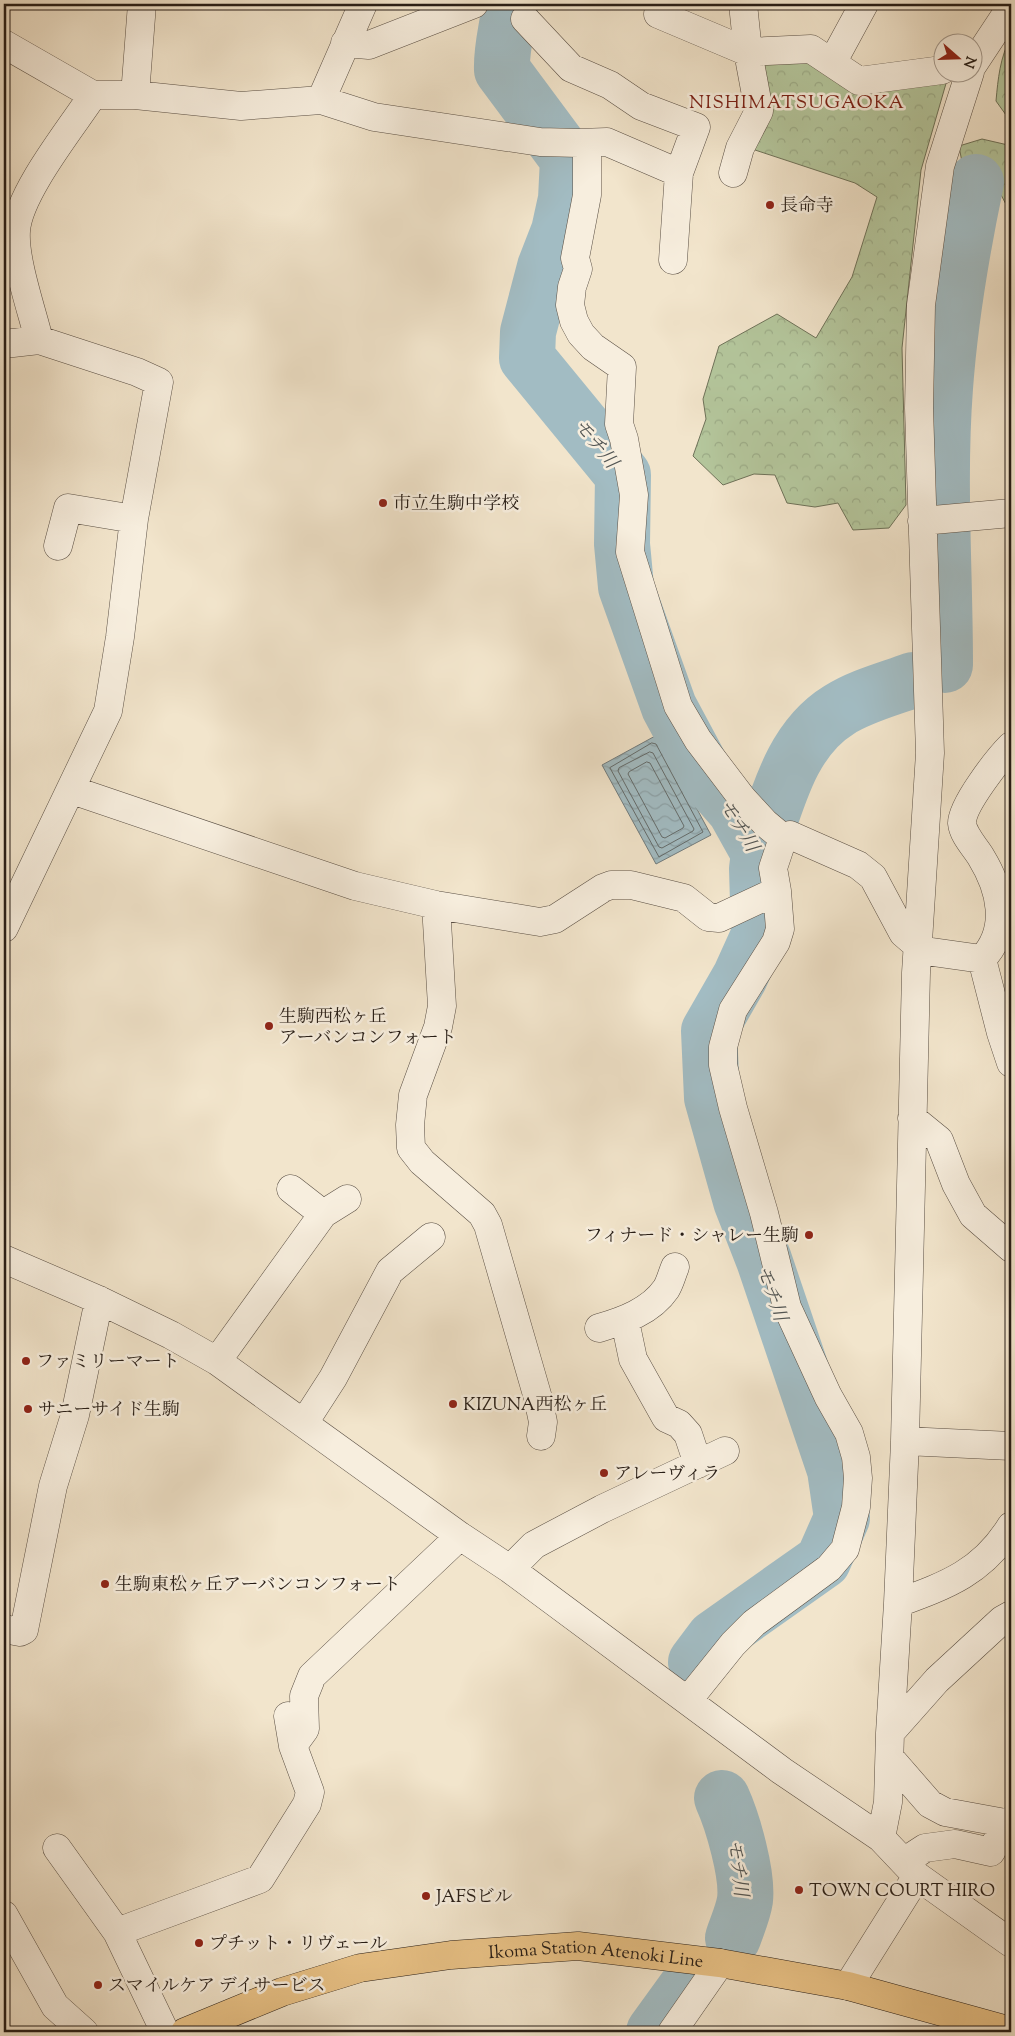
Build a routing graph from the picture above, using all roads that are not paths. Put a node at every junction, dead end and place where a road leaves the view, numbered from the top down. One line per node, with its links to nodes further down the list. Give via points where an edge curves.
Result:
1 (142, 4): 17 (street)
2 (363, 4): 9 (street)
3 (474, 4): 9 (street, via 369,45)
4 (743, 4): 12 (street)
5 (864, 4): 13 (street)
6 (1011, 7): 11 (street)
7 (658, 14): 12 (street)
8 (525, 19): 20 (street, via 571,68 610,85 641,106 696,128)
9 (345, 43): 18 (street)
10 (4, 44): 16 (street)
11 (982, 51)
12 (748, 52): 13 (street, via 811,49); 21 (street, via 759,111 740,148)
13 (832, 63): 14 (street, via 859,81)
14 (932, 71)
15 (967, 82): 27 (street, via 940,166 922,305 919,408)
16 (93, 95): 17 (street); 23 (street, via 30,188 16,231 20,263)
17 (135, 95): 18 (street, via 241,106)
18 (321, 100): 19 (street, via 374,117 540,142)
19 (583, 143): 20 (street, via 608,142); 31 (street, via 587,195 570,305 581,334 593,347 622,367 619,424 634,495 630,552 678,706 742,798)
20 (679, 173): 22 (street)
21 (733, 173)
22 (674, 260)
23 (39, 340): 24 (street); 26 (street, via 159,382)
24 (4, 344)
25 (1011, 513): 27 (street)
26 (134, 519): 28 (street, via 68,508); 30 (street, via 108,711)
27 (936, 520): 36 (street, via 930,753)
28 (58, 546)
29 (1011, 746): 37 (street, via 980,785 962,824 994,882 998,898 1000,925)
30 (72, 790): 33 (street, via 355,886); 35 (street)
31 (776, 833): 32 (street); 36 (street, via 790,835 866,871 873,877 903,933)
32 (774, 893): 33 (street, via 719,918 708,916 684,898 631,885 603,888 555,919 540,922); 63 (street, via 780,929 776,942 733,1010 723,1047 723,1066 787,1307 854,1449 858,1478 856,1507 845,1549 829,1568 754,1623)
33 (436, 905): 52 (street, via 442,1006 438,1027 413,1095 411,1148 422,1162 482,1214 488,1225 538,1398)
34 (1011, 907): 37 (street, via 1004,934)
35 (4, 928)
36 (918, 948): 37 (street); 39 (street)
37 (989, 949): 38 (street, via 1001,1033)
38 (1011, 1063)
39 (912, 1118): 44 (street, via 939,1140 972,1215); 53 (street)
40 (291, 1189): 42 (street)
41 (347, 1199): 42 (street)
42 (323, 1214): 50 (street)
43 (431, 1237): 51 (street, via 390,1271 333,1378)
44 (1011, 1248)
45 (4, 1259): 47 (street)
46 (675, 1267): 48 (street, via 666,1288 655,1301)
47 (99, 1300): 50 (street); 62 (street, via 75,1415 53,1486 24,1630)
48 (625, 1321): 49 (street); 56 (street, via 633,1359 666,1418 679,1424 688,1434)
49 (600, 1328)
50 (217, 1361): 51 (street)
51 (304, 1423): 58 (street)
52 (541, 1436)
53 (905, 1441): 54 (street); 60 (street)
54 (1011, 1446)
55 (725, 1451): 56 (street)
56 (698, 1464): 59 (street, via 534,1545)
57 (1011, 1526): 60 (street, via 992,1553 966,1573)
58 (460, 1536): 59 (street); 66 (street, via 312,1676 304,1696 305,1729)
59 (510, 1569): 63 (street)
60 (898, 1603): 65 (street)
61 (1011, 1615): 65 (street, via 937,1680)
62 (4, 1629)
63 (688, 1700): 69 (street, via 782,1771)
64 (288, 1716): 66 (street)
65 (890, 1745): 67 (street, via 930,1804 954,1813 1005,1823); 69 (street, via 888,1802)
66 (293, 1746): 73 (street, via 310,1792 307,1804 260,1879)
67 (1011, 1821)
68 (1011, 1835): 71 (street, via 998,1838 990,1852 955,1844 926,1848)
69 (881, 1838): 71 (street)
70 (57, 1848): 73 (street)
71 (911, 1869): 74 (street); 76 (street)
72 (4, 1915): 78 (street, via 54,2006)
73 (117, 1932): 79 (street)
74 (1011, 1943)
75 (720, 1963): 76 (main road, Ikoma Station Atenoki Line); 80 (main road, Ikoma Station Atenoki Line, via 578,1946 451,1955 360,1968 282,1992); 81 (street)
76 (848, 1986): 77 (main road, Ikoma Station Atenoki Line)
77 (1011, 2031)
78 (84, 2032)
79 (165, 2032)
80 (185, 2032)
81 (672, 2032)

